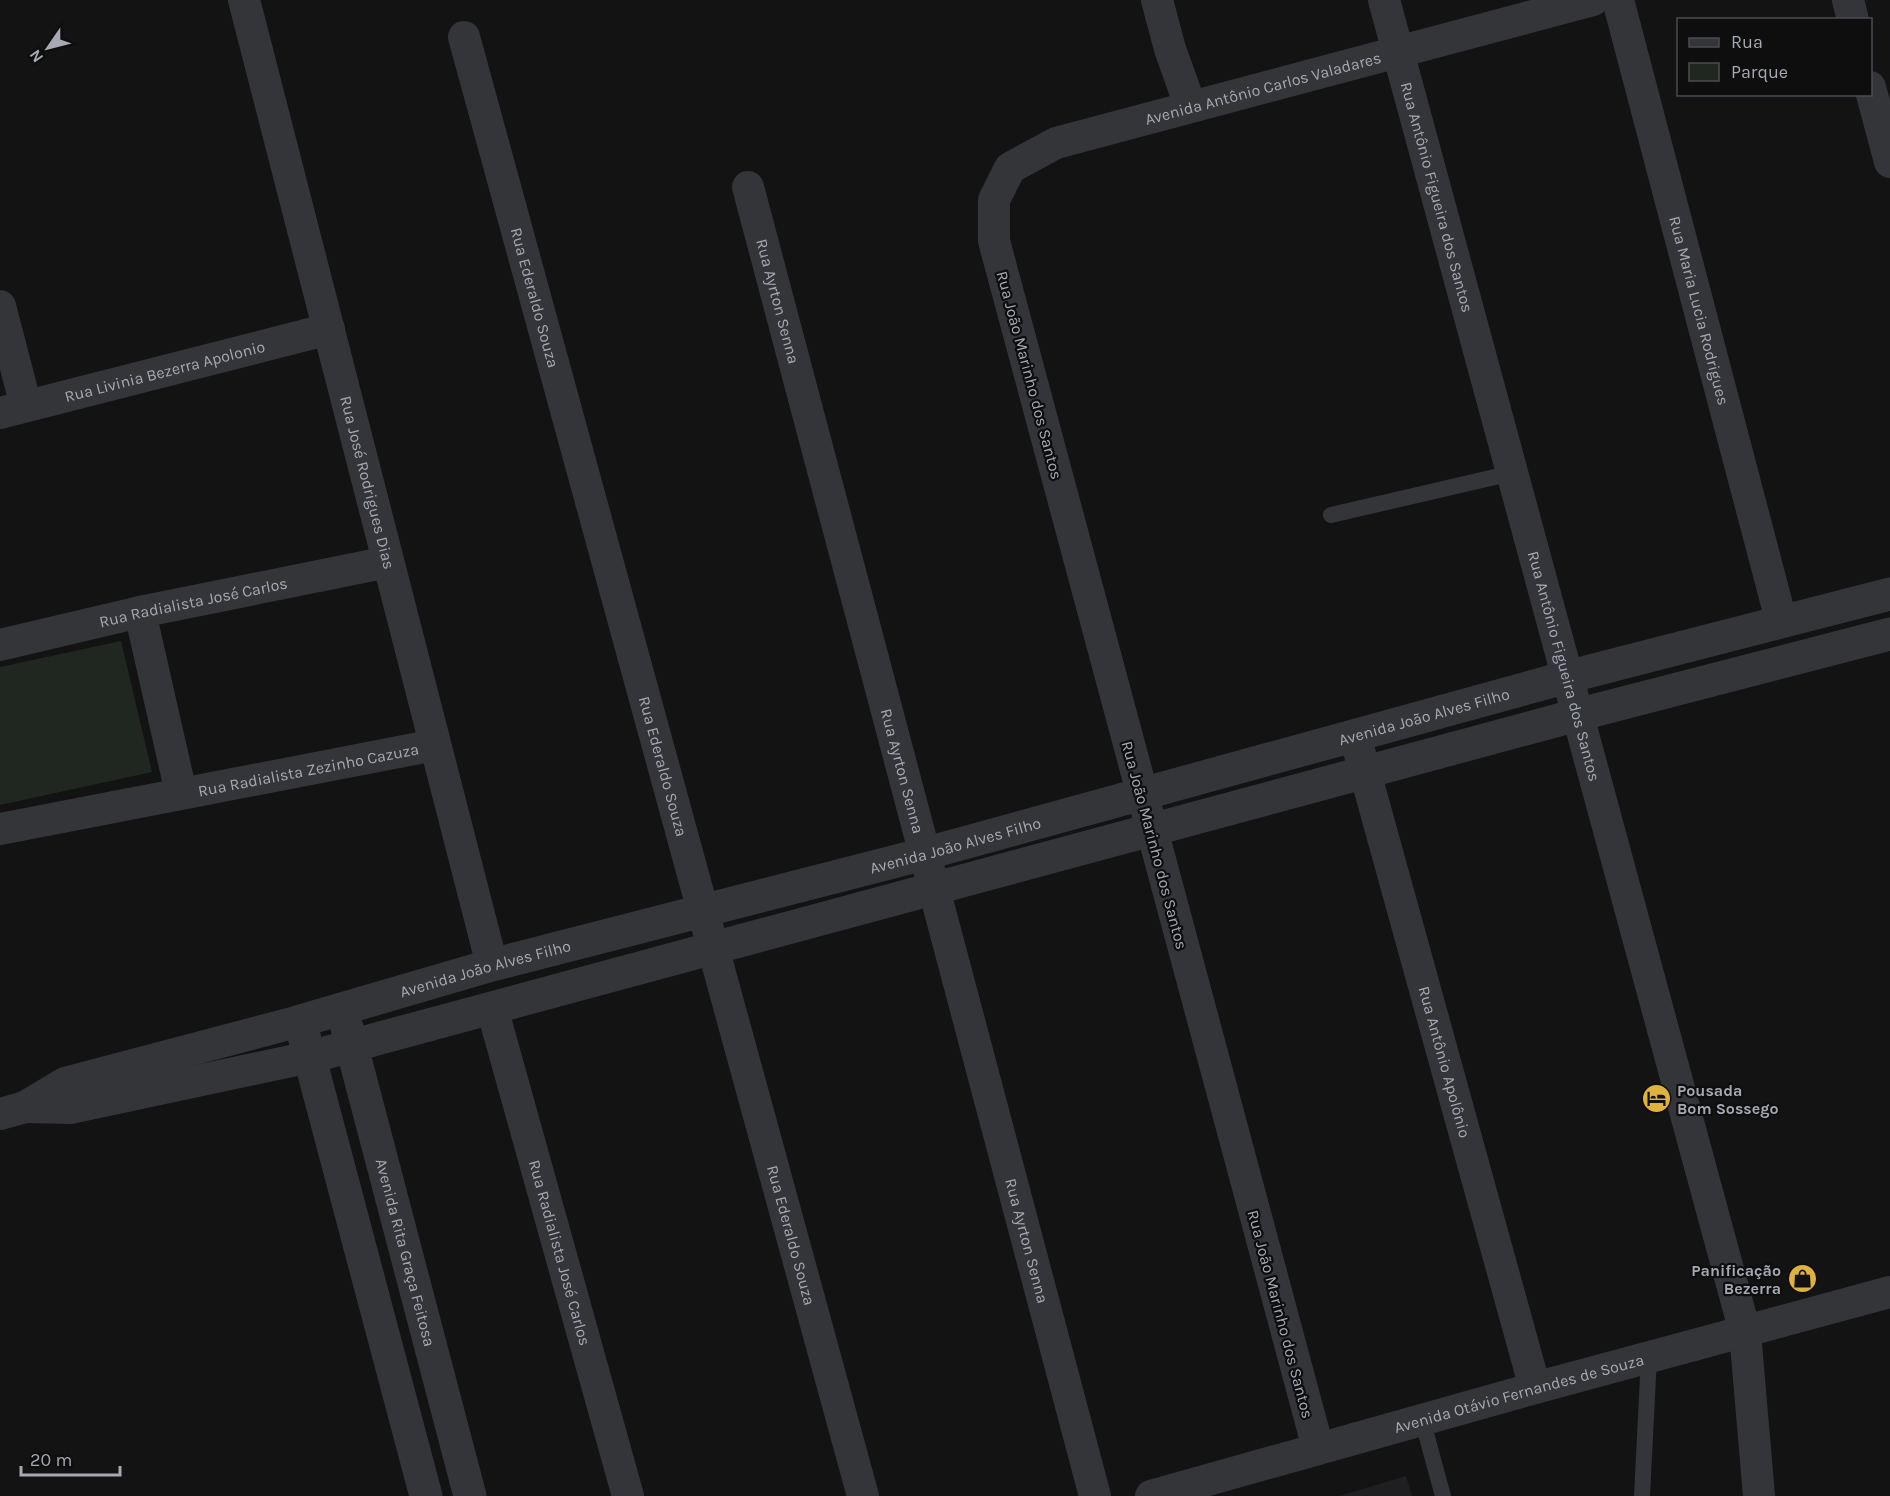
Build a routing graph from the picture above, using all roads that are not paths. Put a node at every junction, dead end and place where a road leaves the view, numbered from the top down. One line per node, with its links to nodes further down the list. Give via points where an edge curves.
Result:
1 (244, 0): 18 (street, Rua José Rodrigues Dias)
2 (1138, 0): 10 (street)
3 (1157, 0): 10 (street)
4 (1384, 0): 11 (street, Rua Antônio Figueira dos Santos)
5 (1593, 0): 11 (street, Avenida Antônio Carlos Valadares)
6 (1618, 0): 25 (street, Rua Maria Lucia Rodrigues)
7 (1848, 0): 8 (street)
8 (1852, 18)
9 (464, 37): 39 (street, Rua Ederaldo Souza)
10 (1170, 49): 13 (street)
11 (1399, 52): 13 (street, Avenida Antônio Carlos Valadares); 20 (street, Rua Antônio Figueira dos Santos)
12 (1872, 94): 14 (street)
13 (1191, 105): 16 (street, Avenida Antônio Carlos Valadares, via 1056,143 1010,168 994,200)
14 (1890, 162)
15 (748, 187): 37 (street, Rua Ayrton Senna)
16 (994, 241): 34 (street, Rua João Marinho dos Santos)
17 (0, 306): 19 (street)
18 (328, 328): 19 (street, Rua Livinia Bezerra Apolonio); 22 (street, Rua José Rodrigues Dias)
19 (13, 409)
20 (1512, 473): 21 (lane); 28 (street, Rua Antônio Figueira dos Santos)
21 (1331, 515)
22 (388, 562): 24 (street, Rua Radialista José Carlos); 31 (street, Rua José Rodrigues Dias)
23 (1889, 598): 25 (street, Avenida João Alves Filho)
24 (140, 612): 27 (street, Rua Radialista José Carlos); 33 (street)
25 (1781, 621): 28 (street, Avenida João Alves Filho)
26 (1890, 634): 29 (street, Avenida João Alves Filho)
27 (0, 645)
28 (1567, 677): 29 (street, Rua Antônio Figueira dos Santos); 30 (street, Avenida João Alves Filho)
29 (1577, 715): 32 (street, Avenida João Alves Filho); 49 (street, Rua Antônio Figueira dos Santos)
30 (1355, 736): 32 (street, Rua Antônio Apolônio); 34 (street, Avenida João Alves Filho)
31 (435, 745): 33 (street, Rua Radialista Zezinho Cazuza); 41 (street, Rua José Rodrigues Dias)
32 (1366, 773): 36 (street, Avenida João Alves Filho); 51 (street, Rua Antônio Apolônio)
33 (181, 793): 35 (street, Rua Radialista Zezinho Cazuza)
34 (1141, 794): 36 (street, Rua João Marinho dos Santos); 37 (street, Avenida João Alves Filho)
35 (0, 829)
36 (1150, 831): 38 (street, Avenida João Alves Filho); 53 (street, Rua João Marinho dos Santos)
37 (924, 854): 38 (street, Rua Ayrton Senna); 39 (street, Avenida João Alves Filho)
38 (933, 889): 40 (street, Avenida João Alves Filho); 58 (street, Rua Ayrton Senna)
39 (702, 912): 40 (street, Rua Ederaldo Souza); 41 (street, Avenida João Alves Filho)
40 (712, 949): 42 (street, Avenida João Alves Filho); 57 (street, Rua Ederaldo Souza)
41 (492, 965): 43 (street, Avenida João Alves Filho)
42 (492, 1008): 45 (street, Avenida João Alves Filho); 56 (street, Rua Radialista José Carlos)
43 (342, 1009): 44 (street, Avenida João Alves Filho); 45 (street, Avenida Rita Graça Feitosa)
44 (300, 1021): 46 (street); 47 (street, Avenida João Alves Filho, via 65,1083)
45 (352, 1047): 46 (street, Avenida João Alves Filho); 55 (street, Avenida Rita Graça Feitosa)
46 (310, 1057): 47 (street, Avenida João Alves Filho, via 70,1108); 54 (street)
47 (13, 1110)
48 (1890, 1292): 49 (street, Avenida Otávio Fernandes de Souza)
49 (1745, 1332): 50 (street, Avenida Otávio Fernandes de Souza); 62 (street, Rua Antônio Figueira dos Santos)
50 (1649, 1357): 51 (street, Avenida Otávio Fernandes de Souza); 61 (lane)
51 (1535, 1388): 52 (street, Avenida Otávio Fernandes de Souza)
52 (1422, 1419): 53 (street, Avenida Otávio Fernandes de Souza); 60 (lane)
53 (1318, 1448): 59 (street, Avenida Otávio Fernandes de Souza)
54 (426, 1496)
55 (470, 1496)
56 (628, 1496)
57 (863, 1496)
58 (1095, 1496)
59 (1151, 1496)
60 (1443, 1496)
61 (1642, 1496)
62 (1758, 1496)

